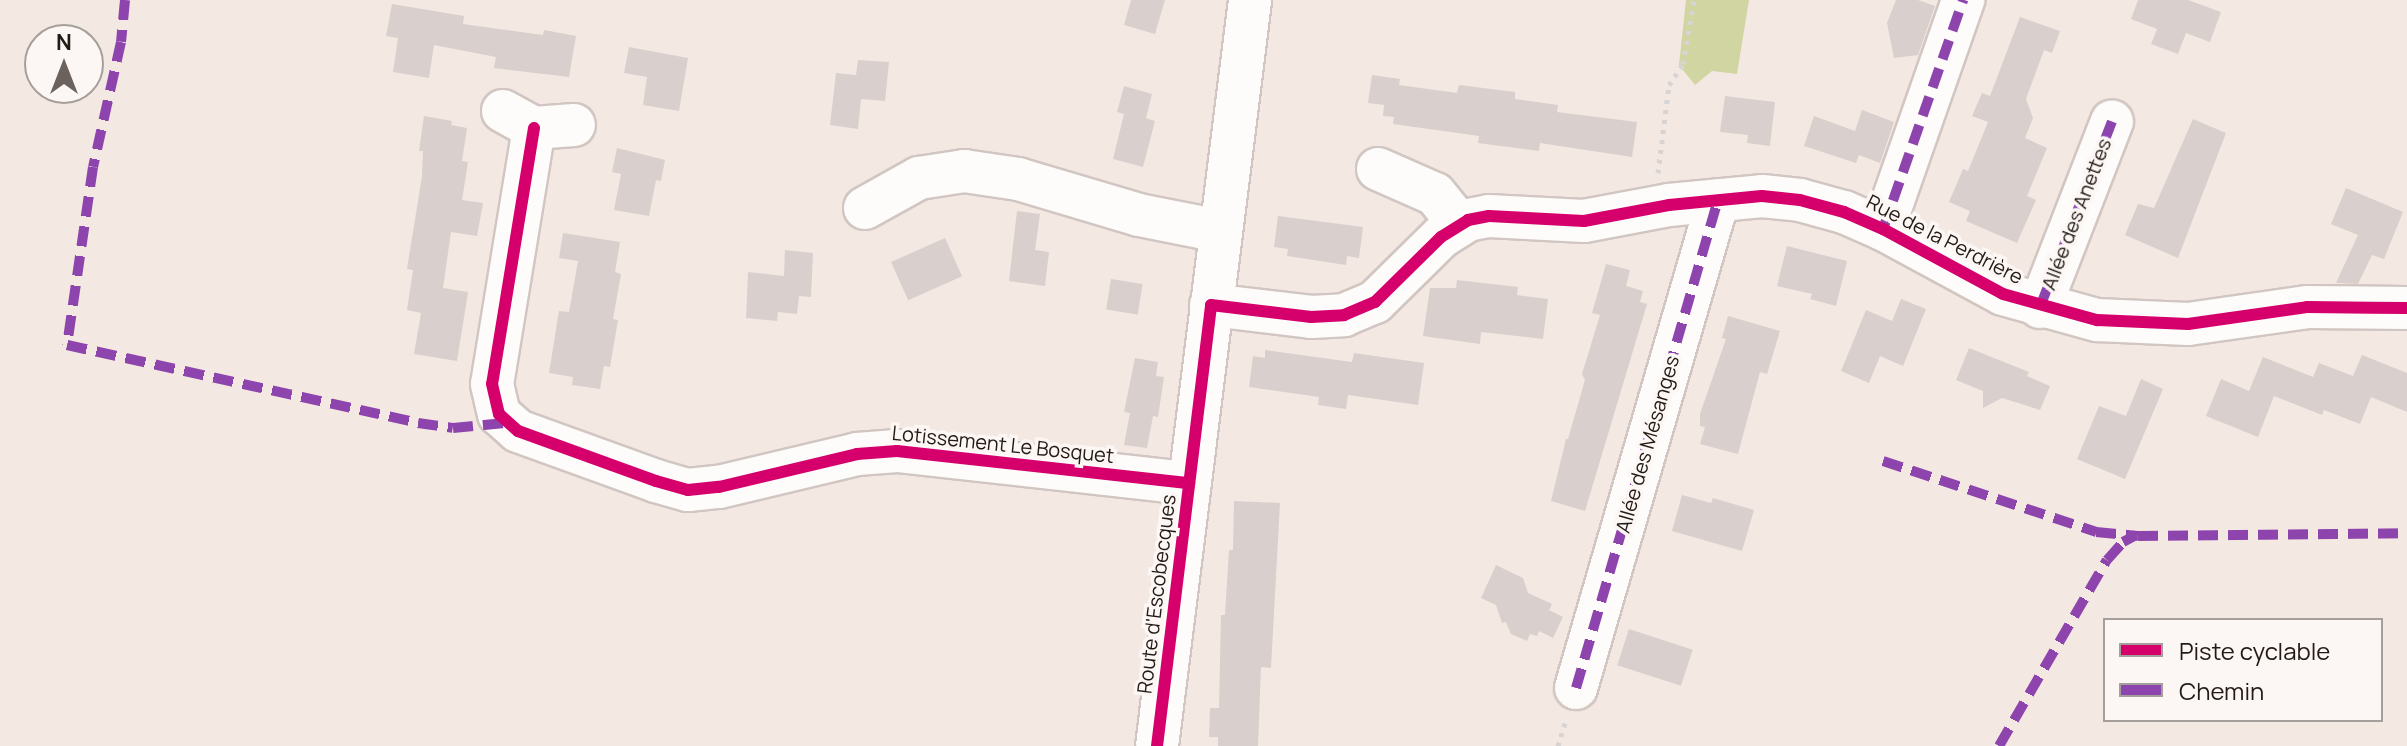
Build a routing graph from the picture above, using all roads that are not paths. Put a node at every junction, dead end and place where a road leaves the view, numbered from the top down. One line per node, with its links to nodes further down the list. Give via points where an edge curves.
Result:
1 (1250, 0): 10 (street, Route d'Escobecques)
2 (1963, 0): 9 (street)
3 (537, 121): 14 (street, Lotissement Le Bosquet, via 492,384 499,414 518,431 688,490 857,454 897,451)
4 (2112, 121): 12 (street, Allée des Anettes)
5 (1378, 169): 8 (street, via 1435,194)
6 (1718, 200): 8 (street, Rue de la Perdrière, via 1603,219 1489,216); 9 (street, Rue de la Perdrière, via 1800,200); 15 (street, Allée des Mésanges)
7 (865, 208): 10 (street, via 919,178 964,171 1018,179 1139,215)
8 (1459, 224): 11 (street, via 1375,302 1354,312 1311,317)
9 (1883, 229): 12 (street, Rue de la Perdrière, via 1986,286)
10 (1220, 231): 11 (street, Route d'Escobecques)
11 (1211, 305): 14 (street, Route d'Escobecques)
12 (2040, 307): 13 (street, Rue de la Perdrière, via 2144,324 2207,322 2319,306)
13 (2407, 308)
14 (1189, 483): 16 (street, Route d'Escobecques)
15 (1576, 688)
16 (1157, 746)

